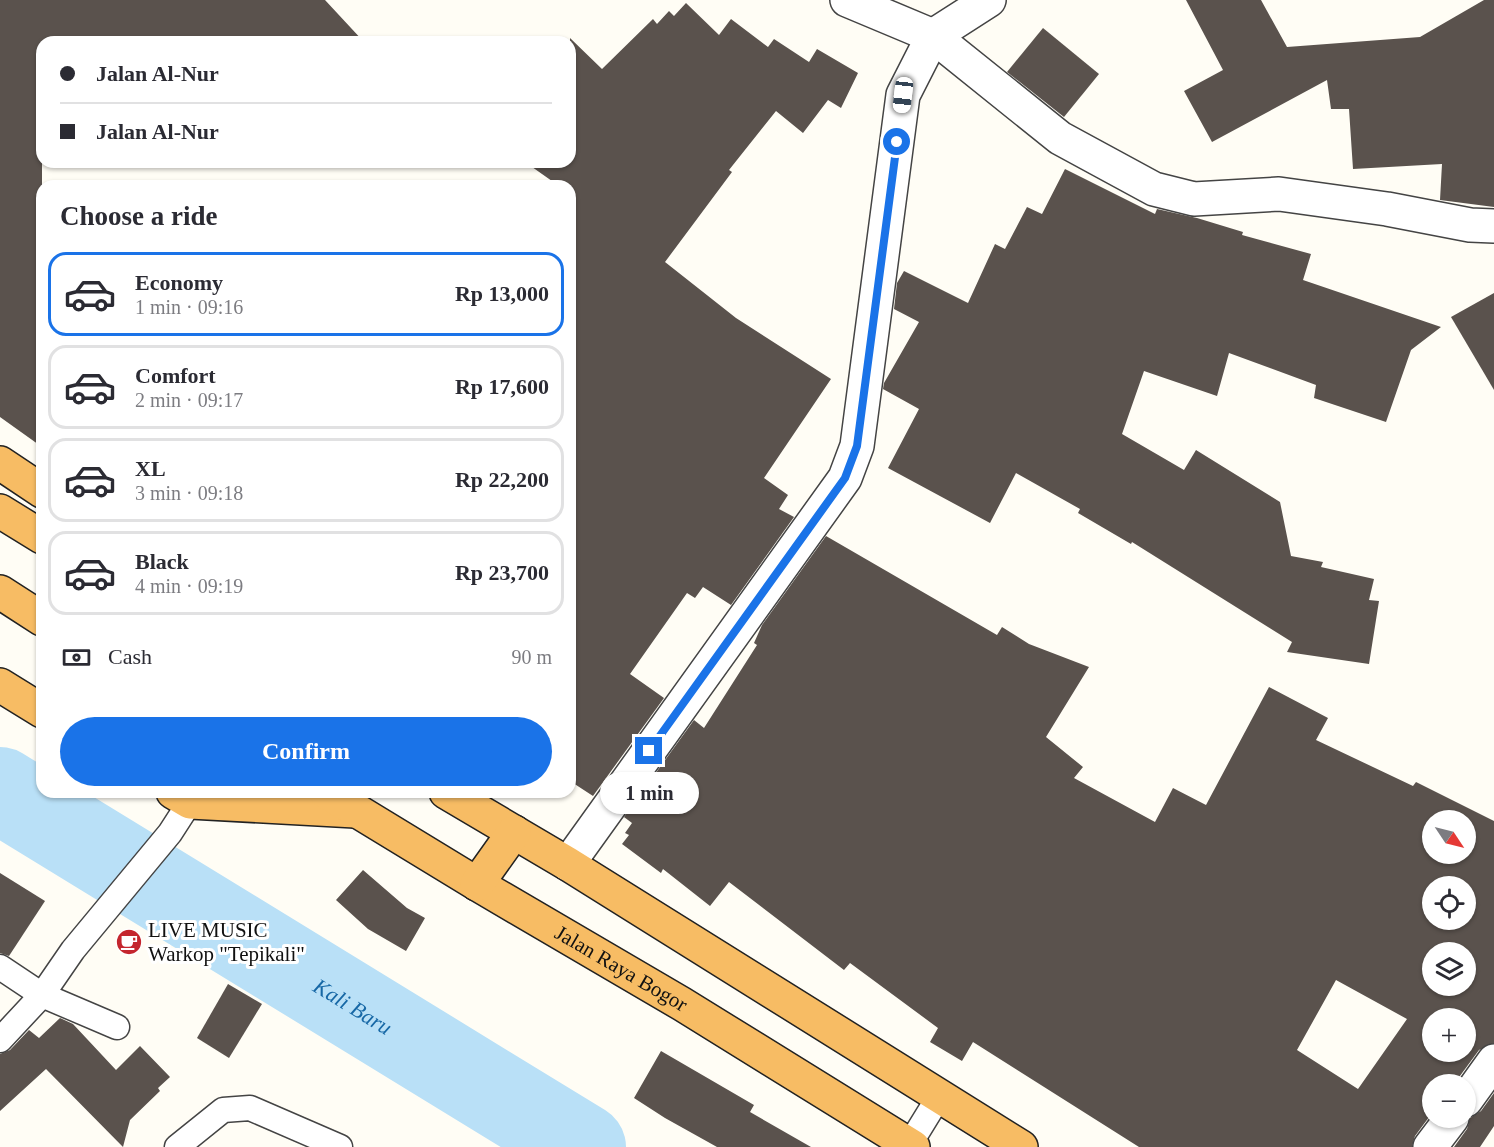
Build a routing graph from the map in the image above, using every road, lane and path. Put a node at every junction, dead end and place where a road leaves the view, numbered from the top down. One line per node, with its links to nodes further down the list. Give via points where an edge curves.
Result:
1 (847, 0): 3 (street)
2 (988, 0): 3 (street)
3 (933, 36): 4 (street, via 1060,138 1154,189 1194,200 1279,194); 19 (street, via 903,95 857,446 845,478)
4 (1494, 226)
5 (0, 463): 6 (highway)
6 (36, 487)
7 (0, 511): 8 (highway)
8 (36, 533)
9 (0, 592): 10 (highway)
10 (36, 615)
11 (0, 685): 12 (highway)
12 (36, 707)
13 (182, 798): 22 (lane, via 170,833 73,950)
14 (194, 798): 17 (highway)
15 (336, 798): 17 (highway, Jalan Raya Bogor)
16 (456, 798): 18 (highway)
17 (360, 812): 20 (highway, Jalan Raya Bogor)
18 (514, 832): 19 (highway); 20 (highway)
19 (568, 864): 27 (highway)
20 (477, 884): 29 (highway, Jalan Raya Bogor, via 682,1004)
21 (0, 966): 22 (lane)
22 (42, 995): 23 (lane); 24 (lane)
23 (117, 1027)
24 (0, 1040)
25 (1494, 1061): 26 (street)
26 (1476, 1086)
27 (940, 1095): 29 (lane); 32 (highway)
28 (1444, 1128): 33 (street)
29 (910, 1146)
30 (177, 1147): 31 (lane, via 223,1110 250,1108)
31 (340, 1147)
32 (1021, 1147)
33 (1430, 1147)

